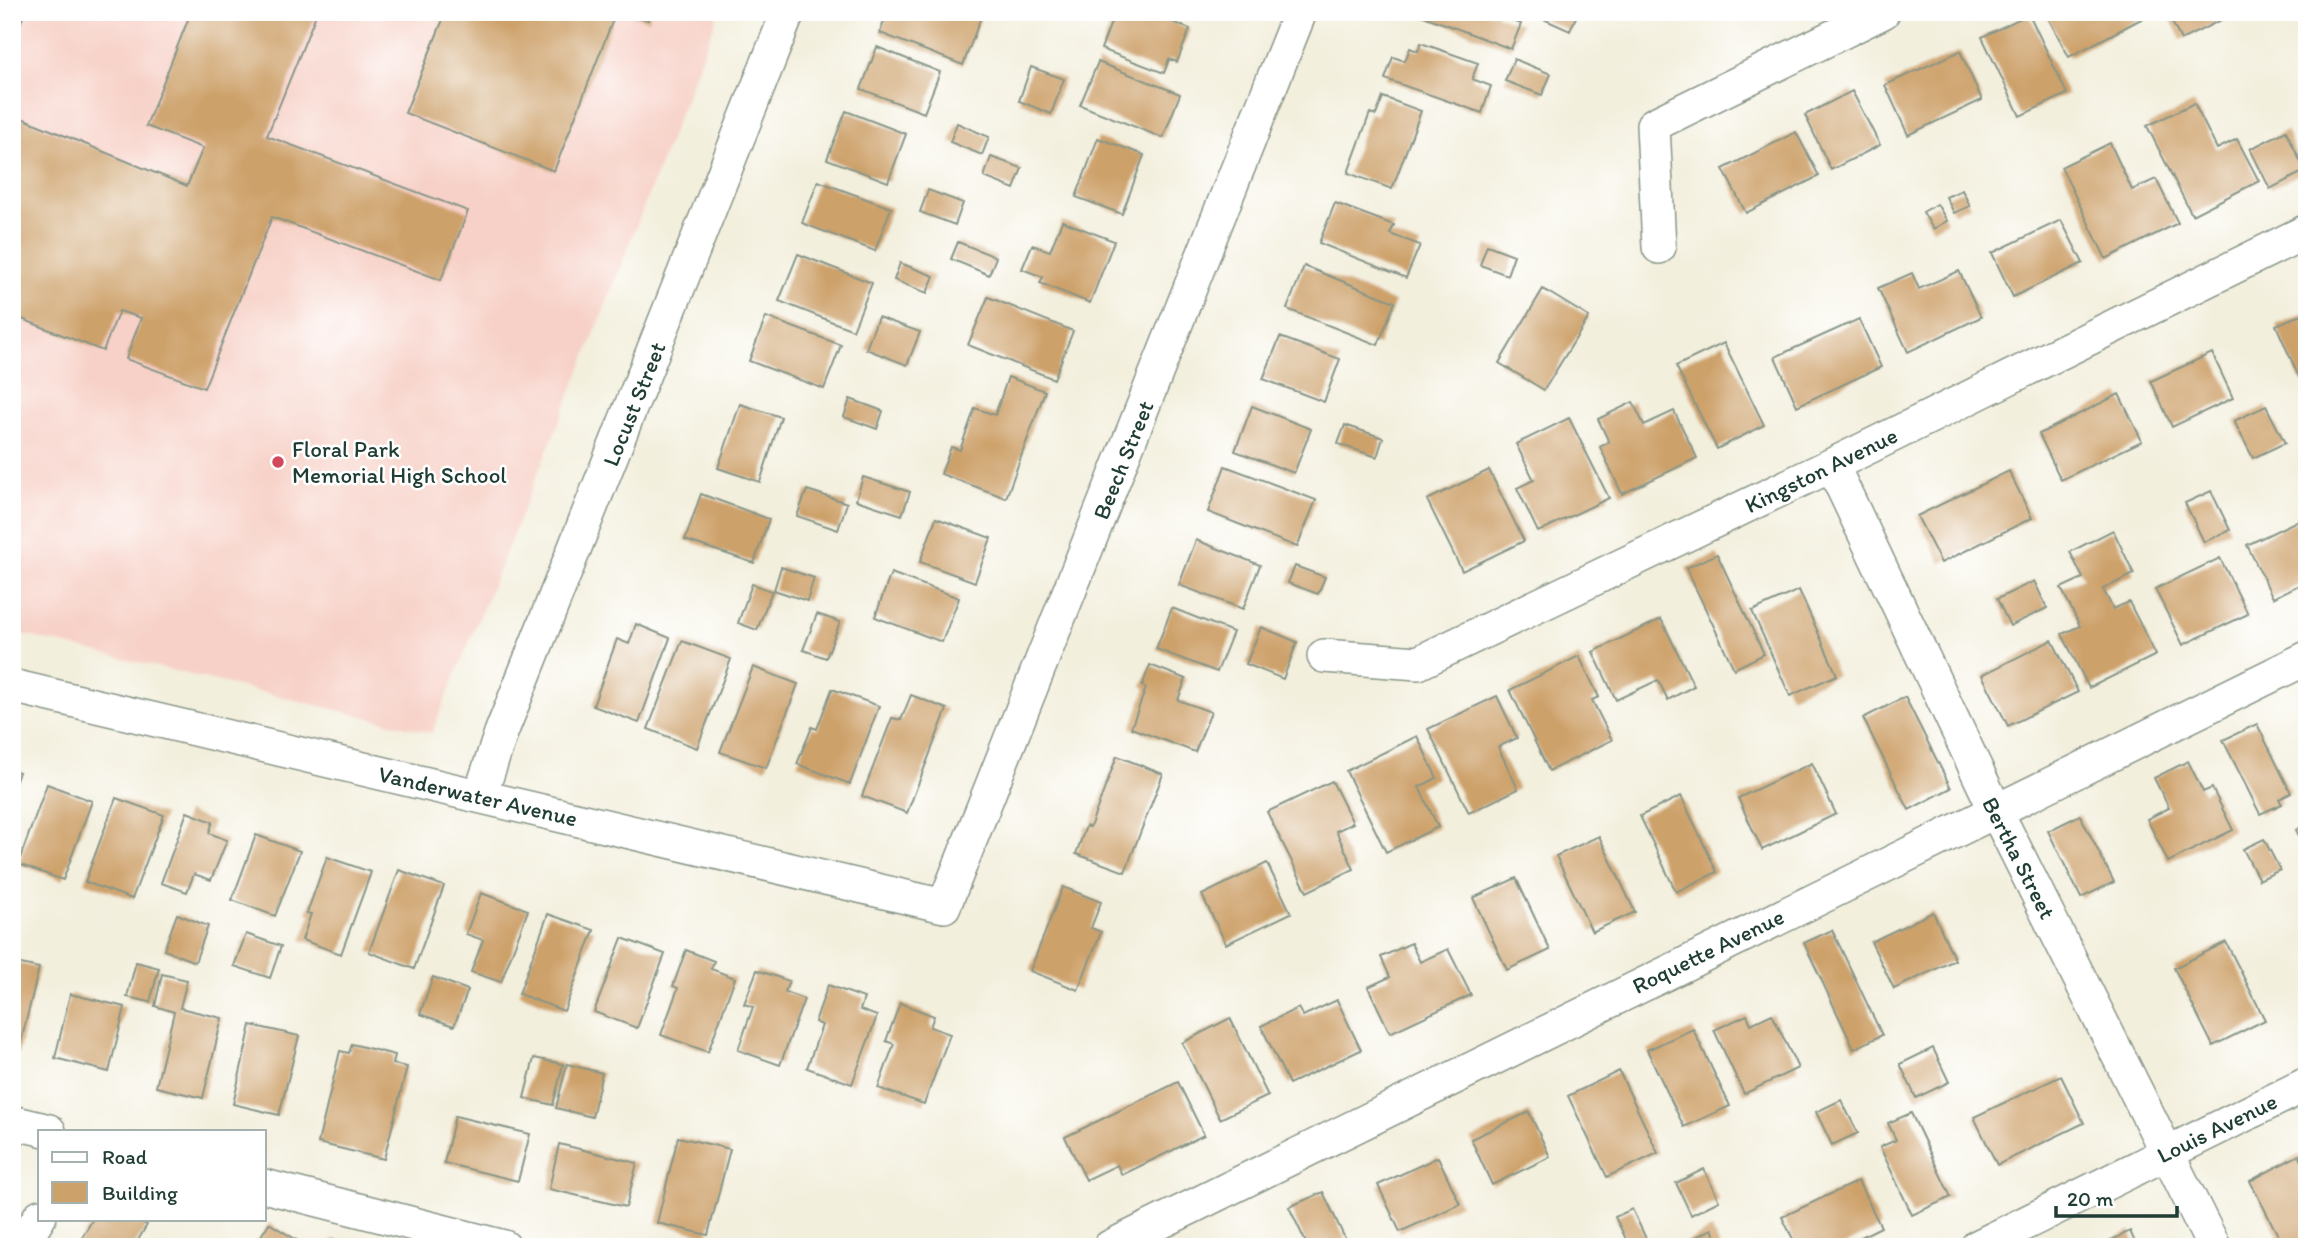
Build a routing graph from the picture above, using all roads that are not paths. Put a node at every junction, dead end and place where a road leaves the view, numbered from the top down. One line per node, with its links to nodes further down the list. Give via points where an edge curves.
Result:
1 (788, 12): 10 (street, Locust Street)
2 (1300, 12): 12 (street, Beech Street)
3 (1883, 12): 5 (street, via 1653,125)
4 (2307, 231): 6 (street, Kingston Avenue)
5 (1659, 247)
6 (1832, 465): 7 (street, Kingston Avenue, via 1418,663); 11 (street, Bertha Street)
7 (1324, 656)
8 (2307, 658): 11 (street, Roquette Avenue)
9 (12, 686): 10 (street, Vanderwater Avenue)
10 (480, 796): 12 (street, Vanderwater Avenue)
11 (1994, 809): 16 (street, Bertha Street); 22 (street, Roquette Avenue)
12 (944, 906)
13 (2307, 1084): 16 (street, Louis Avenue)
14 (12, 1122): 15 (street)
15 (45, 1130)
16 (2168, 1153): 23 (street, Louis Avenue); 24 (street, Bertha Street)
17 (266, 1187): 19 (street)
18 (38, 1219): 20 (street)
19 (469, 1243): 21 (street)
20 (21, 1247)
21 (504, 1247)
22 (1110, 1247)
23 (1977, 1247)
24 (2214, 1247)

